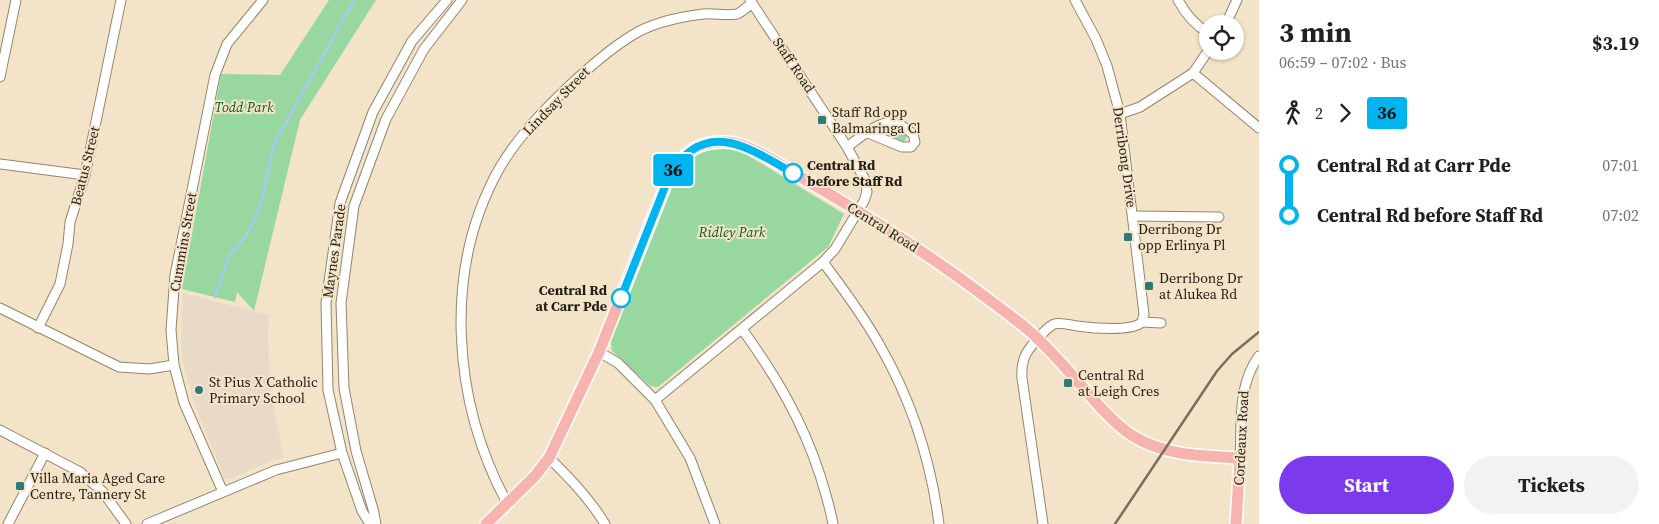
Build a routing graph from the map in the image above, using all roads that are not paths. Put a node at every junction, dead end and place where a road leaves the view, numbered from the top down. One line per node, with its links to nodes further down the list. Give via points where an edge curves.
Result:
1 (16, 0): 14 (street)
2 (120, 0): 20 (street, Beatus Street)
3 (263, 0): 33 (street, Cummins Street, via 227,44 215,75 175,275 171,330)
4 (447, 0): 37 (street, Maynes Parade, via 412,41 373,112 340,203 326,303 328,390)
5 (462, 0): 49 (street, Maynes Parade, via 424,49 386,119 354,206 341,303 344,388 356,451)
6 (1075, 0): 15 (street, Derribong Drive, via 1107,66)
7 (1178, 0): 11 (street)
8 (1237, 0): 10 (street)
9 (751, 2): 18 (street, Staff Road); 42 (street, Lindsay Street, via 737,14 703,14 632,34 594,62 538,116 499,170 479,213 468,256 462,324 466,387 474,423 497,486)
10 (1230, 15)
11 (1199, 27)
12 (1202, 60): 13 (street)
13 (1193, 73): 15 (street, via 1140,107); 16 (street)
14 (0, 77)
15 (1120, 114): 22 (street, Derribong Drive)
16 (1259, 128)
17 (868, 132): 17 (street, via 879,125 894,122 913,134 915,142 911,147 902,147); 18 (street)
18 (847, 146): 21 (street, Staff Road, via 866,186)
19 (0, 164): 20 (street)
20 (85, 175): 28 (street, Beatus Street, via 70,222 60,284)
21 (858, 211): 24 (street, Staff Road, via 835,249); 30 (main road, Central Road, via 944,266); 31 (main road, Central Road, via 743,146 713,142 692,148 670,174)
22 (1133, 216): 23 (street); 26 (street, Derribong Drive, via 1144,314)
23 (1219, 217)
24 (823, 262): 29 (street, Staff Road); 54 (street, via 880,345 906,398 926,457)
25 (0, 308): 28 (street)
26 (1142, 322): 27 (street); 30 (street, via 1139,326 1123,328 1057,323)
27 (1161, 323)
28 (38, 328): 33 (street, via 119,367 149,370)
29 (742, 329): 34 (street, Staff Road); 53 (street, via 784,390 810,443)
30 (1038, 338): 39 (main road, Central Road, via 1112,418 1135,438 1170,452); 55 (street, via 1021,365)
31 (599, 352): 34 (street, via 618,363); 38 (main road, Central Road)
32 (1259, 356): 39 (street, Cordeaux Road, via 1247,376 1243,394)
33 (174, 365): 41 (street, Cummins Street, via 184,403)
34 (655, 400): 52 (street, via 690,458)
35 (0, 430): 36 (street)
36 (45, 453): 43 (street, via 80,472 103,492); 44 (street)
37 (342, 453): 41 (street, via 276,470); 48 (street, Maynes Parade, via 362,511)
38 (549, 458): 42 (main road, Central Road); 51 (street, via 567,475)
39 (1240, 458): 40 (main road, Cordeaux Road)
40 (1238, 482): 56 (main road, Cordeaux Road); 57 (main road, via 1242,516)
41 (223, 492): 47 (street)
42 (507, 503): 50 (main road, Central Road)
43 (114, 507): 45 (street); 46 (street)
44 (8, 524)
45 (117, 524)
46 (126, 524)
47 (147, 524)
48 (370, 524)
49 (376, 524)
50 (486, 524)
51 (605, 524)
52 (715, 524)
53 (833, 524)
54 (939, 524)
55 (1043, 524)
56 (1236, 524)
57 (1247, 524)

